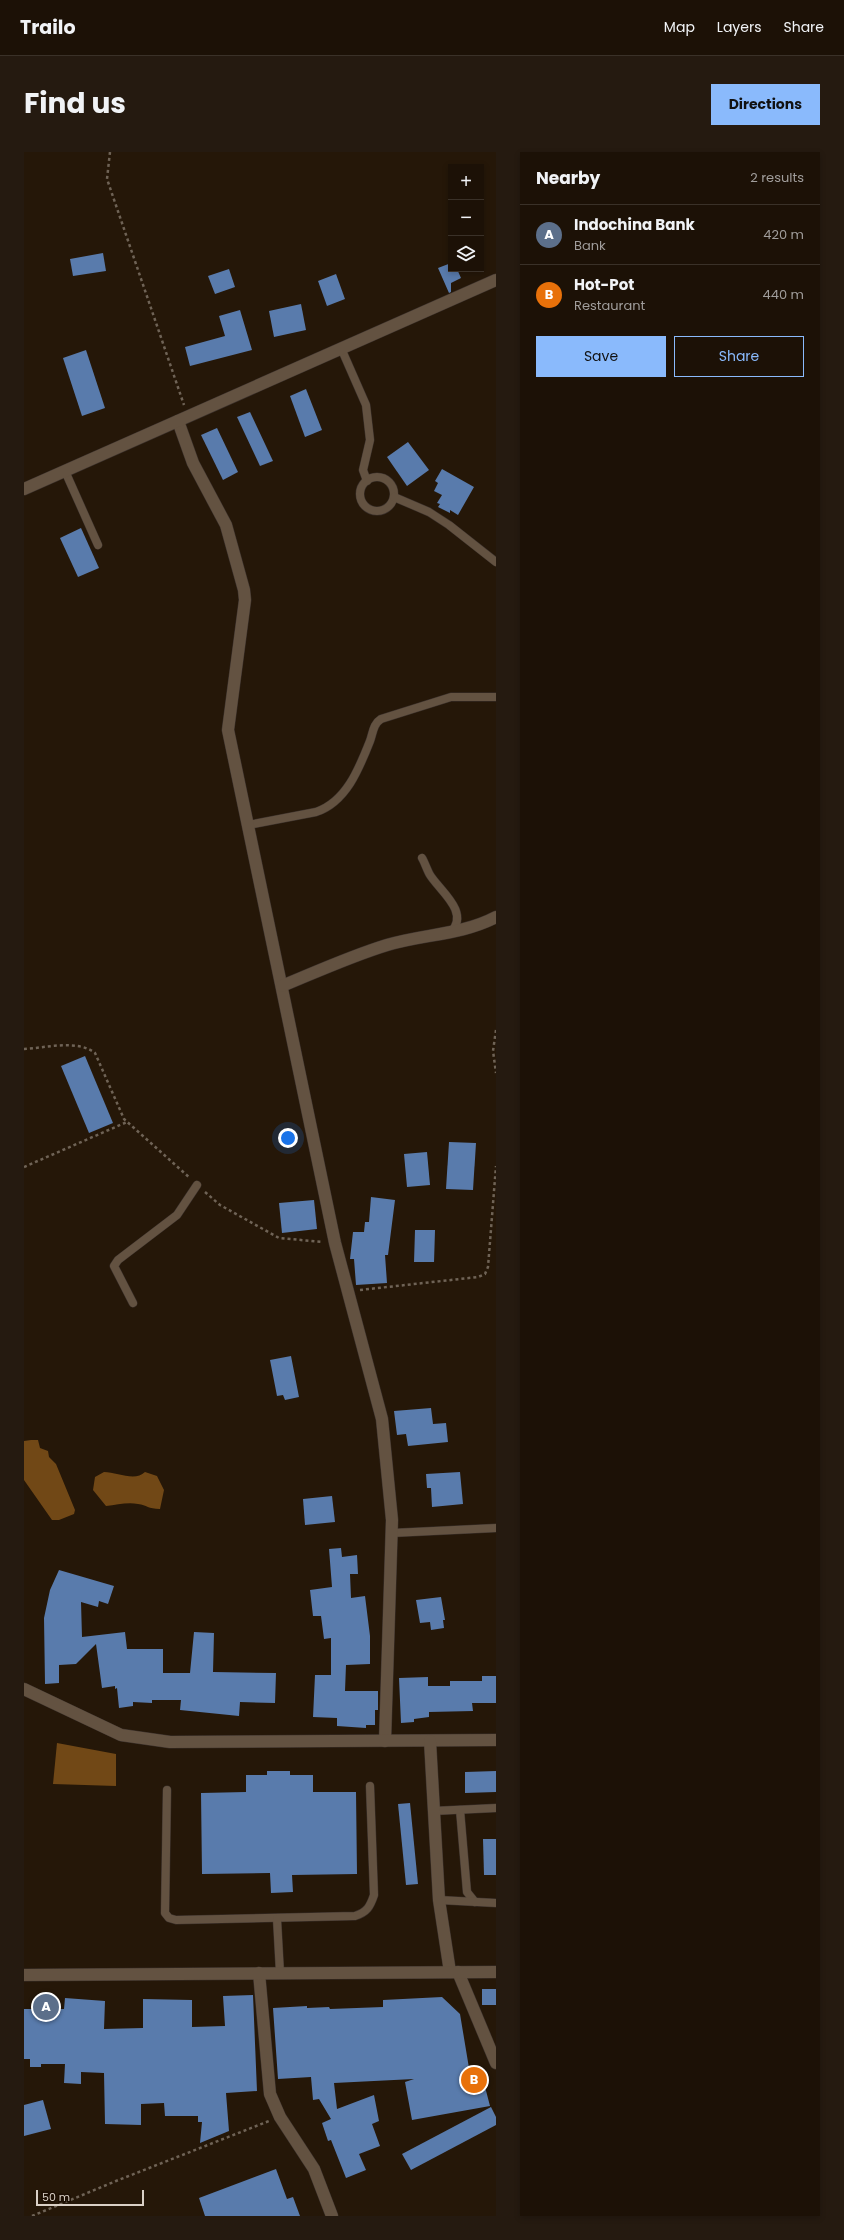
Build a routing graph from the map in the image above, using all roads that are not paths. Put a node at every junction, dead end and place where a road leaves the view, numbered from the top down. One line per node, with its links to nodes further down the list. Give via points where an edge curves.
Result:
1 (496, 280): 2 (street)
2 (341, 348): 3 (street); 5 (lane, via 366,405 370,440 363,470)
3 (183, 419): 4 (street); 11 (street, via 193,463 226,525 244,590 245,600 228,730)
4 (65, 471): 6 (street); 8 (lane)
5 (367, 481): 7 (lane, via 378,477 384,479 392,486); 7 (lane, via 361,495 364,505 368,508 384,510)
6 (24, 489)
7 (394, 497): 9 (lane, via 429,512 450,525)
8 (98, 545)
9 (496, 562)
10 (496, 697): 11 (lane, via 451,697 381,719 374,726 366,752 344,794 336,802 316,812)
11 (248, 825): 15 (street)
12 (422, 858): 14 (lane, via 430,875 456,910 457,920)
13 (496, 917): 14 (street, via 481,925)
14 (452, 932): 15 (street, via 388,945)
15 (282, 986): 19 (street, via 336,1243 382,1419)
16 (197, 1185): 17 (lane, via 177,1215 118,1260 114,1266)
17 (133, 1303)
18 (496, 1528): 19 (lane)
19 (392, 1533): 22 (street)
20 (24, 1689): 22 (street, via 120,1735 134,1738 170,1742)
21 (496, 1740): 23 (street)
22 (385, 1741): 23 (street)
23 (430, 1741): 28 (street)
24 (370, 1786): 32 (lane, via 374,1895 370,1907 364,1913 355,1916)
25 (167, 1790): 32 (lane, via 164,1913 166,1916 176,1920)
26 (496, 1808): 27 (lane)
27 (460, 1810): 28 (lane); 30 (lane, via 467,1892)
28 (433, 1811): 29 (street)
29 (439, 1900): 30 (lane); 33 (street)
30 (475, 1902): 31 (lane)
31 (496, 1903)
32 (277, 1919): 36 (lane)
33 (454, 1972): 34 (street); 36 (street); 38 (street)
34 (496, 1972)
35 (259, 1973): 36 (street); 37 (street); 39 (street, via 270,2094 280,2117 314,2169)
36 (280, 1973)
37 (24, 1975)
38 (496, 2063)
39 (332, 2216)

